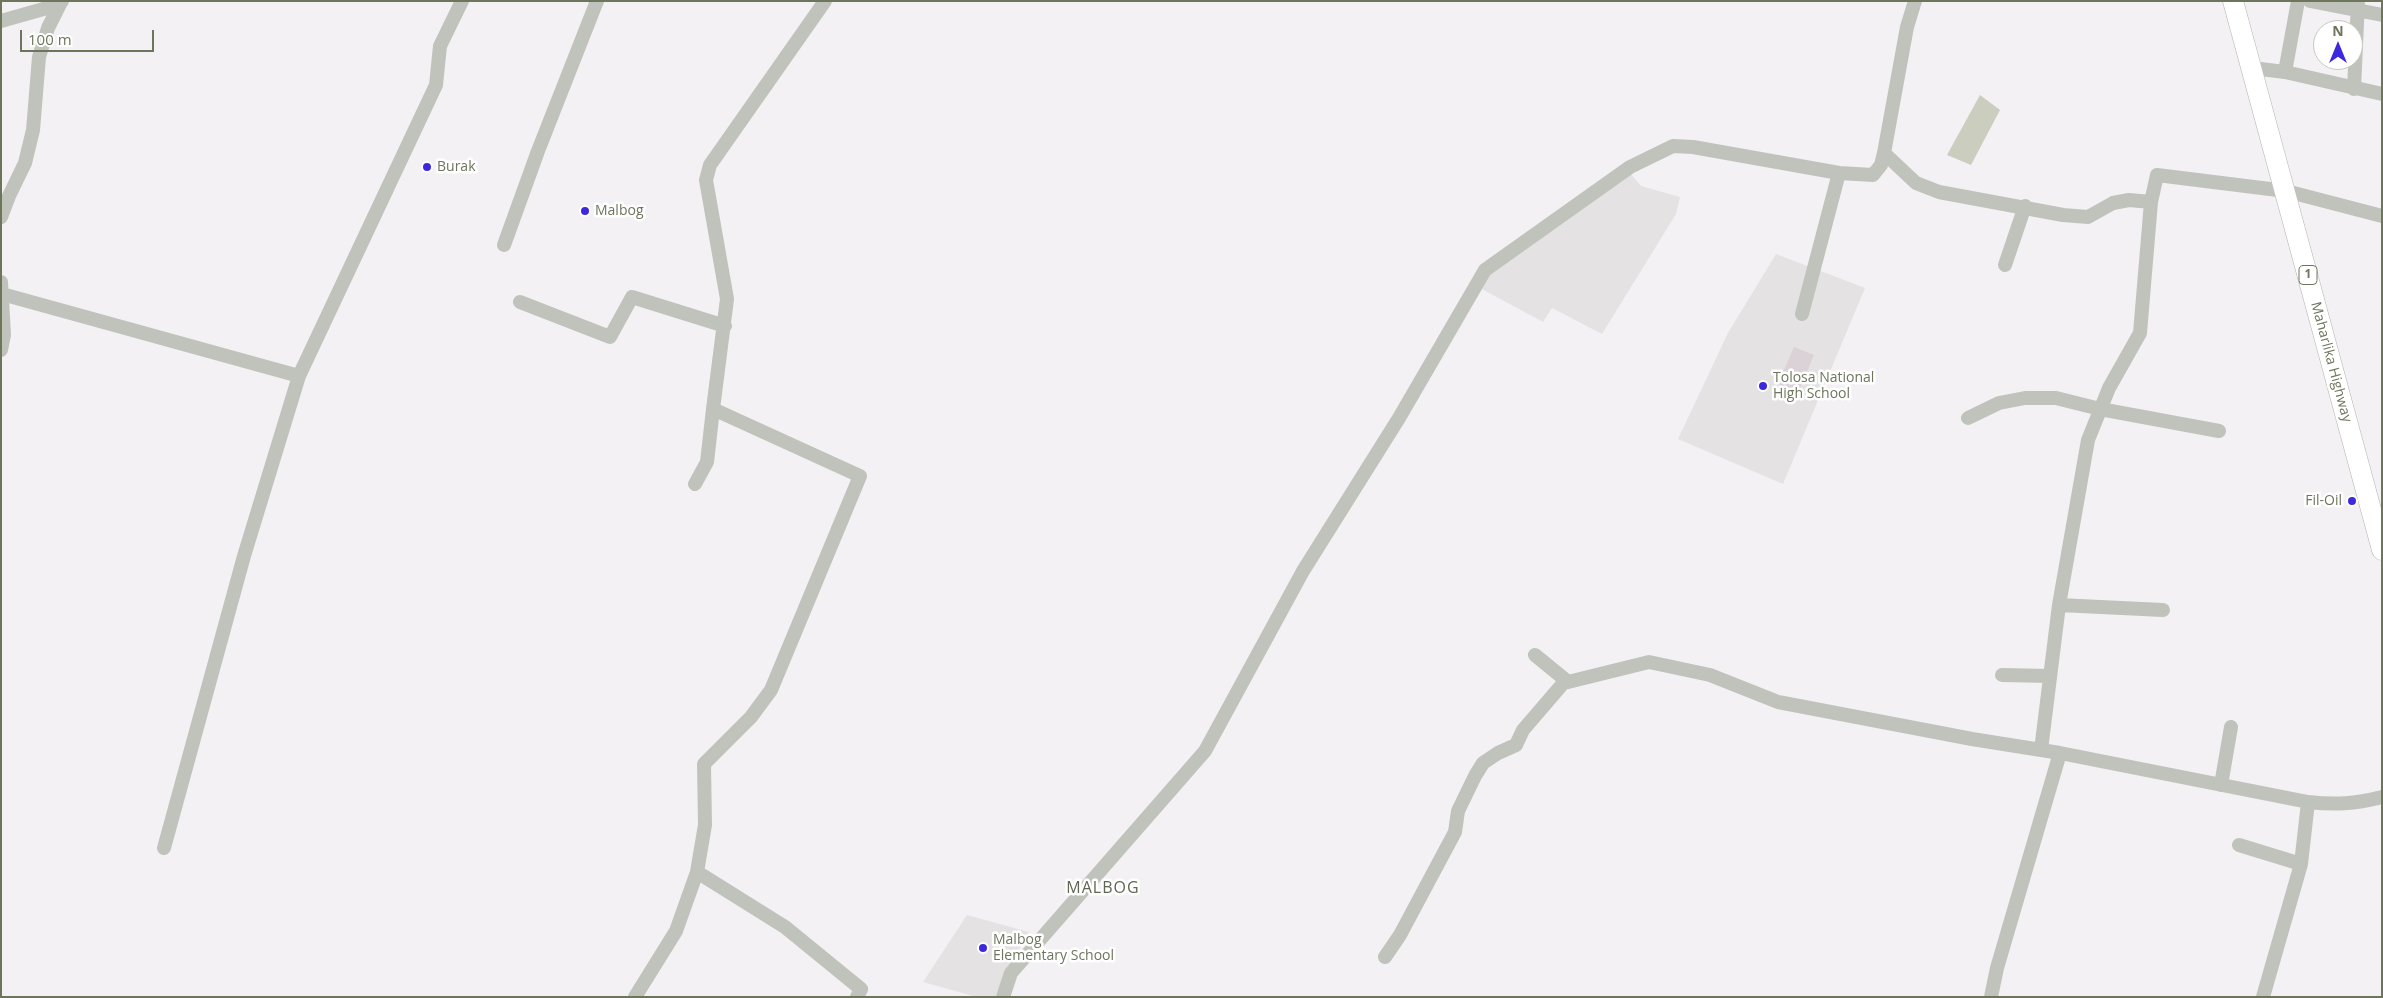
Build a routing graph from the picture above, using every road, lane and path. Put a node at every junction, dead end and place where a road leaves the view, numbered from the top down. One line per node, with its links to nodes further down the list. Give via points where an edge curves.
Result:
1 (462, 1): 30 (street, via 440,46 436,86)
2 (597, 1): 23 (street)
3 (825, 1): 28 (street, via 710,165 706,180 727,299)
4 (1915, 1): 16 (street, via 1907,27)
5 (2233, 1): 12 (highway, Maharlika Highway / 1)
6 (2298, 1): 13 (street)
7 (2310, 1): 9 (street)
8 (61, 2): 11 (street); 22 (street, via 39,57 33,130 25,163)
9 (2358, 6): 10 (street); 14 (street)
10 (2382, 15)
11 (1, 21)
12 (2252, 68): 13 (street); 18 (highway, Maharlika Highway / 1)
13 (2285, 72): 14 (street)
14 (2354, 89): 15 (street)
15 (2382, 94)
16 (1884, 153): 17 (street, via 1881,165 1873,175); 20 (street, via 1916,183 1938,192)
17 (1839, 173): 27 (street); 56 (street, via 1673,146 1630,167 1485,270 1399,418 1303,571 1205,751 1011,973)
18 (2286, 191): 19 (street, via 2157,174); 21 (street); 36 (highway, Maharlika Highway / 1)
19 (2152, 202): 20 (street, via 2129,200 2113,203 2088,216 2063,215); 32 (street, via 2140,334 2108,388)
20 (2025, 206): 24 (street)
21 (2382, 216)
22 (1, 217)
23 (504, 246)
24 (2005, 266)
25 (2, 288): 29 (street, via 4,335); 30 (street)
26 (520, 302): 28 (street, via 610,337 632,297)
27 (1802, 314)
28 (725, 326): 31 (street)
29 (1, 350)
30 (299, 376): 50 (street, via 244,556)
31 (713, 409): 35 (street, via 707,462); 52 (street, via 860,476 771,690 751,717 704,764 705,825)
32 (2100, 410): 33 (street, via 2056,398 2025,398 1999,403); 34 (street); 37 (street, via 2088,440)
33 (1968, 418)
34 (2219, 431)
35 (695, 484)
36 (2382, 550)
37 (2059, 605): 38 (street); 41 (street)
38 (2163, 610)
39 (1535, 655): 42 (street)
40 (2002, 675): 41 (street)
41 (2050, 676): 44 (street)
42 (1566, 680): 44 (street, via 1650,662 1710,676 1778,702); 53 (street, via 1523,730 1516,745 1483,763 1458,811 1455,832)
43 (2231, 727): 46 (street)
44 (2041, 750): 45 (street)
45 (2060, 753): 46 (street); 57 (street)
46 (2221, 785): 48 (street)
47 (2382, 797): 48 (street, via 2353,804)
48 (2308, 802): 51 (street)
49 (2239, 845): 51 (street)
50 (164, 848)
51 (2301, 864): 58 (street)
52 (696, 872): 54 (street, via 676,931); 55 (street, via 785,928 861,989)
53 (1385, 957)
54 (634, 997)
55 (858, 997)
56 (1003, 997)
57 (1991, 997)
58 (2263, 997)

